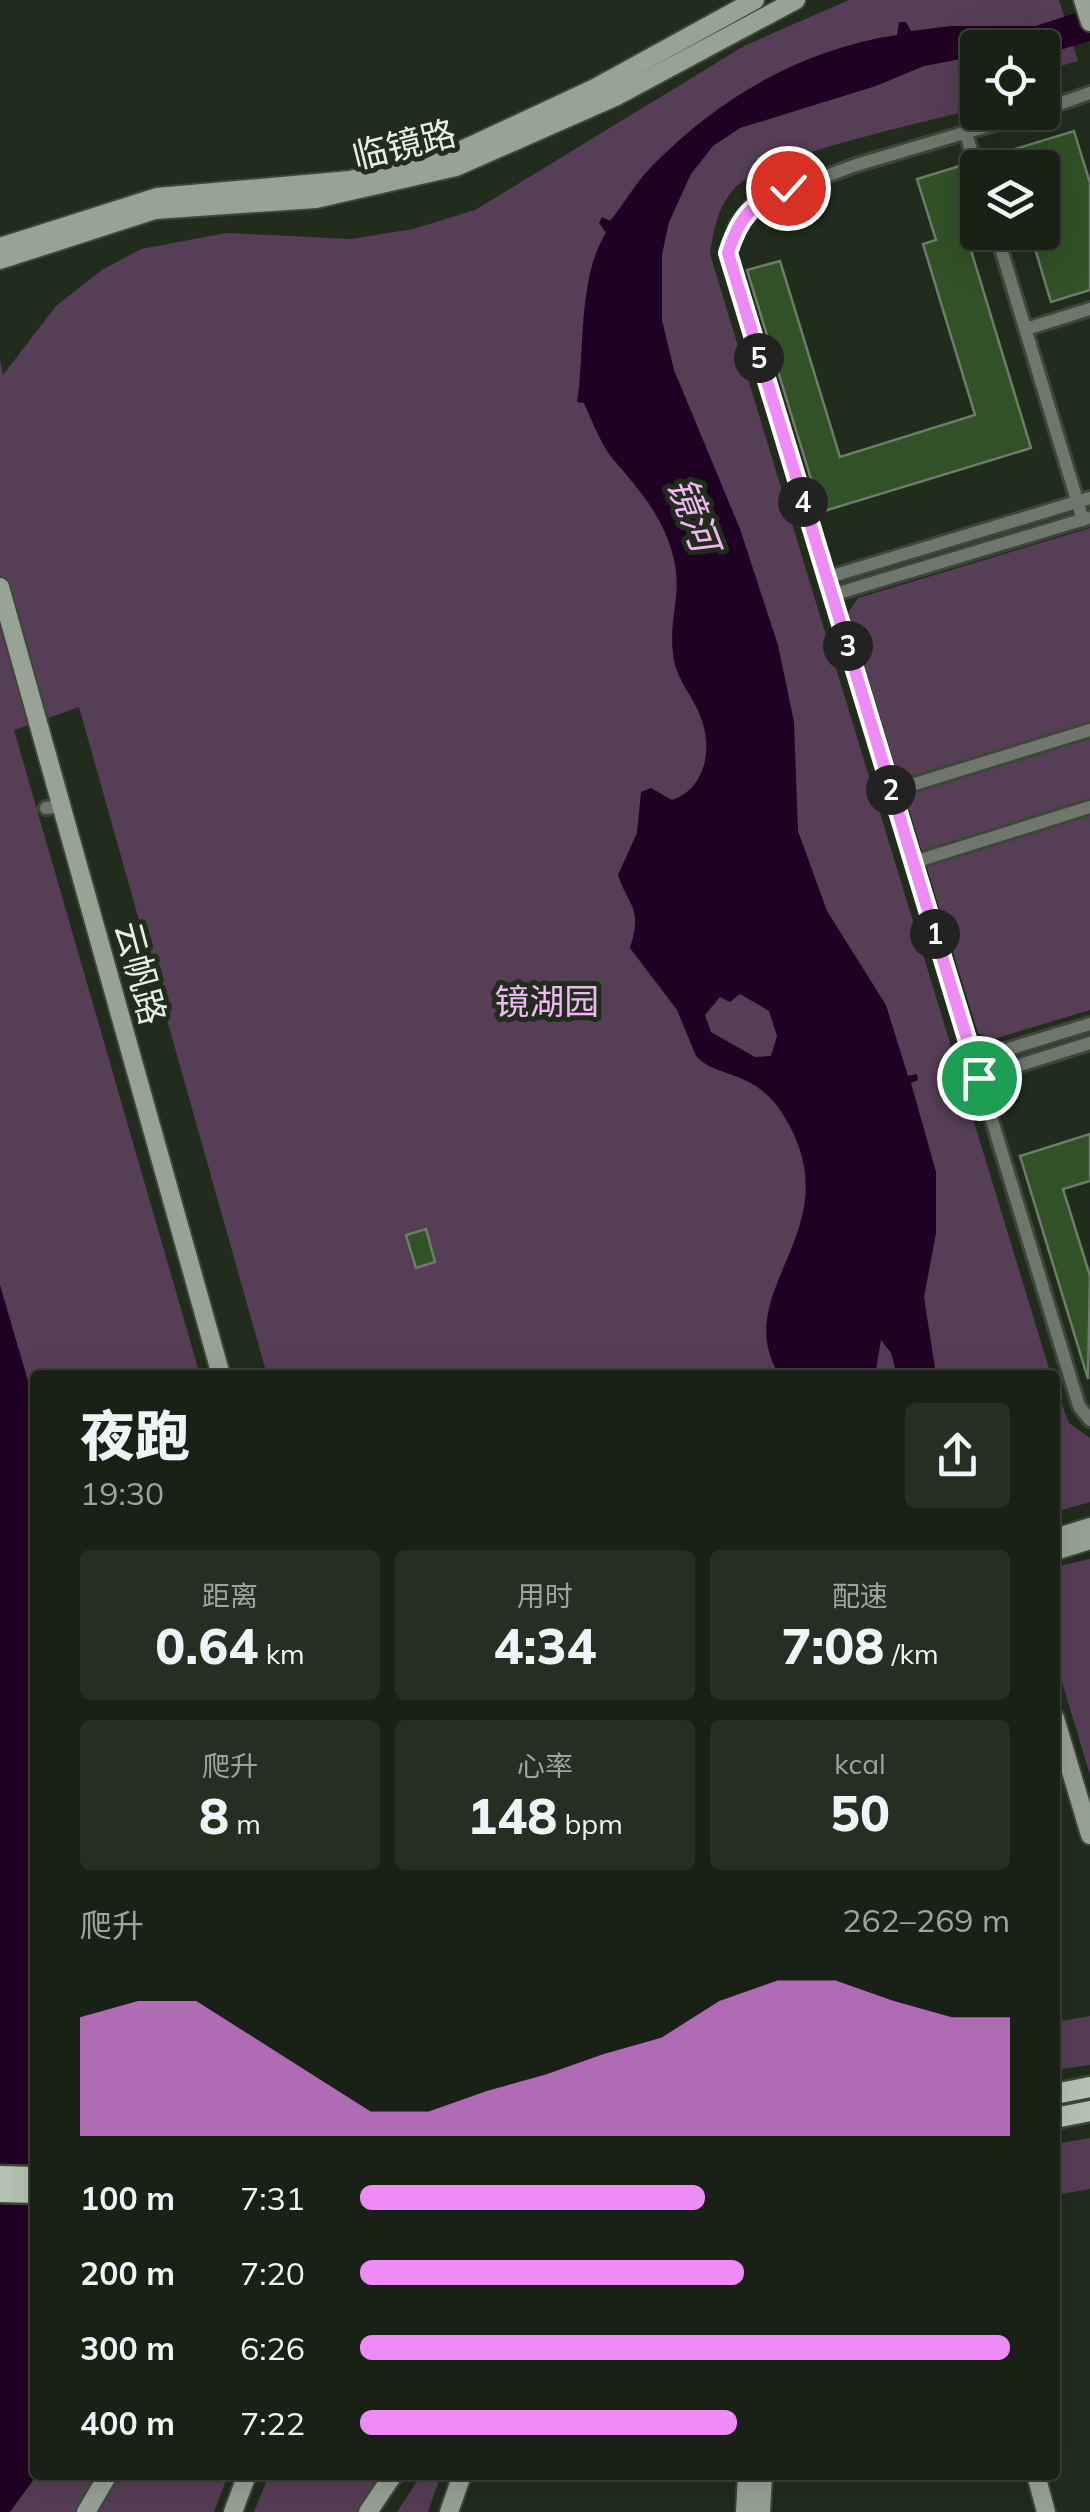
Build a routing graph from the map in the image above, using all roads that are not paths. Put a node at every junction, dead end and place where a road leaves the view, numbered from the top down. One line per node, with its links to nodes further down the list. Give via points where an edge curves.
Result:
1 (755, 0): 8 (street, 临镜路, via 582,95 450,155 350,180 157,197)
2 (796, 0): 10 (street, 临镜路, via 615,97 456,167 316,199 156,210)
3 (1090, 94): 4 (street)
4 (1060, 104)
5 (976, 130): 6 (street)
6 (966, 133): 7 (street); 15 (street, via 754,203 737,224 728,253)
7 (971, 150)
8 (0, 247)
9 (1002, 250): 12 (street)
10 (0, 260)
11 (1090, 309): 12 (street)
12 (1026, 329): 13 (street)
13 (1084, 500): 14 (street); 15 (street)
14 (1087, 519): 17 (street)
15 (826, 578): 17 (street)
16 (0, 586): 26 (street, 云帆路, via 54,807)
17 (832, 595): 19 (street)
18 (1090, 730): 19 (street)
19 (892, 791): 21 (street)
20 (1090, 808): 21 (street)
21 (914, 862): 24 (street)
22 (1090, 1024): 24 (street)
23 (1090, 1044): 25 (street)
24 (974, 1060): 25 (street)
25 (979, 1078): 27 (street, via 1078,1406)
26 (220, 1370)
27 (1090, 1420)
28 (1090, 1527): 29 (street)
29 (1060, 1536)
30 (1090, 1540): 31 (street)
31 (1060, 1549)
32 (1060, 1735): 33 (street)
33 (1090, 1835)
34 (1090, 2087): 35 (main road)
35 (1060, 2093)
36 (1090, 2111): 37 (main road)
37 (1060, 2117)
38 (0, 2176): 39 (main road)
39 (30, 2177)
40 (0, 2192): 41 (main road)
41 (30, 2193)
42 (105, 2480): 49 (street)
43 (245, 2480): 50 (street)
44 (390, 2480): 51 (street)
45 (460, 2480): 52 (street)
46 (747, 2480): 53 (street)
47 (764, 2480): 54 (street)
48 (1037, 2480): 55 (street)
49 (86, 2512)
50 (233, 2512)
51 (368, 2512)
52 (448, 2512)
53 (745, 2512)
54 (761, 2512)
55 (1046, 2512)

